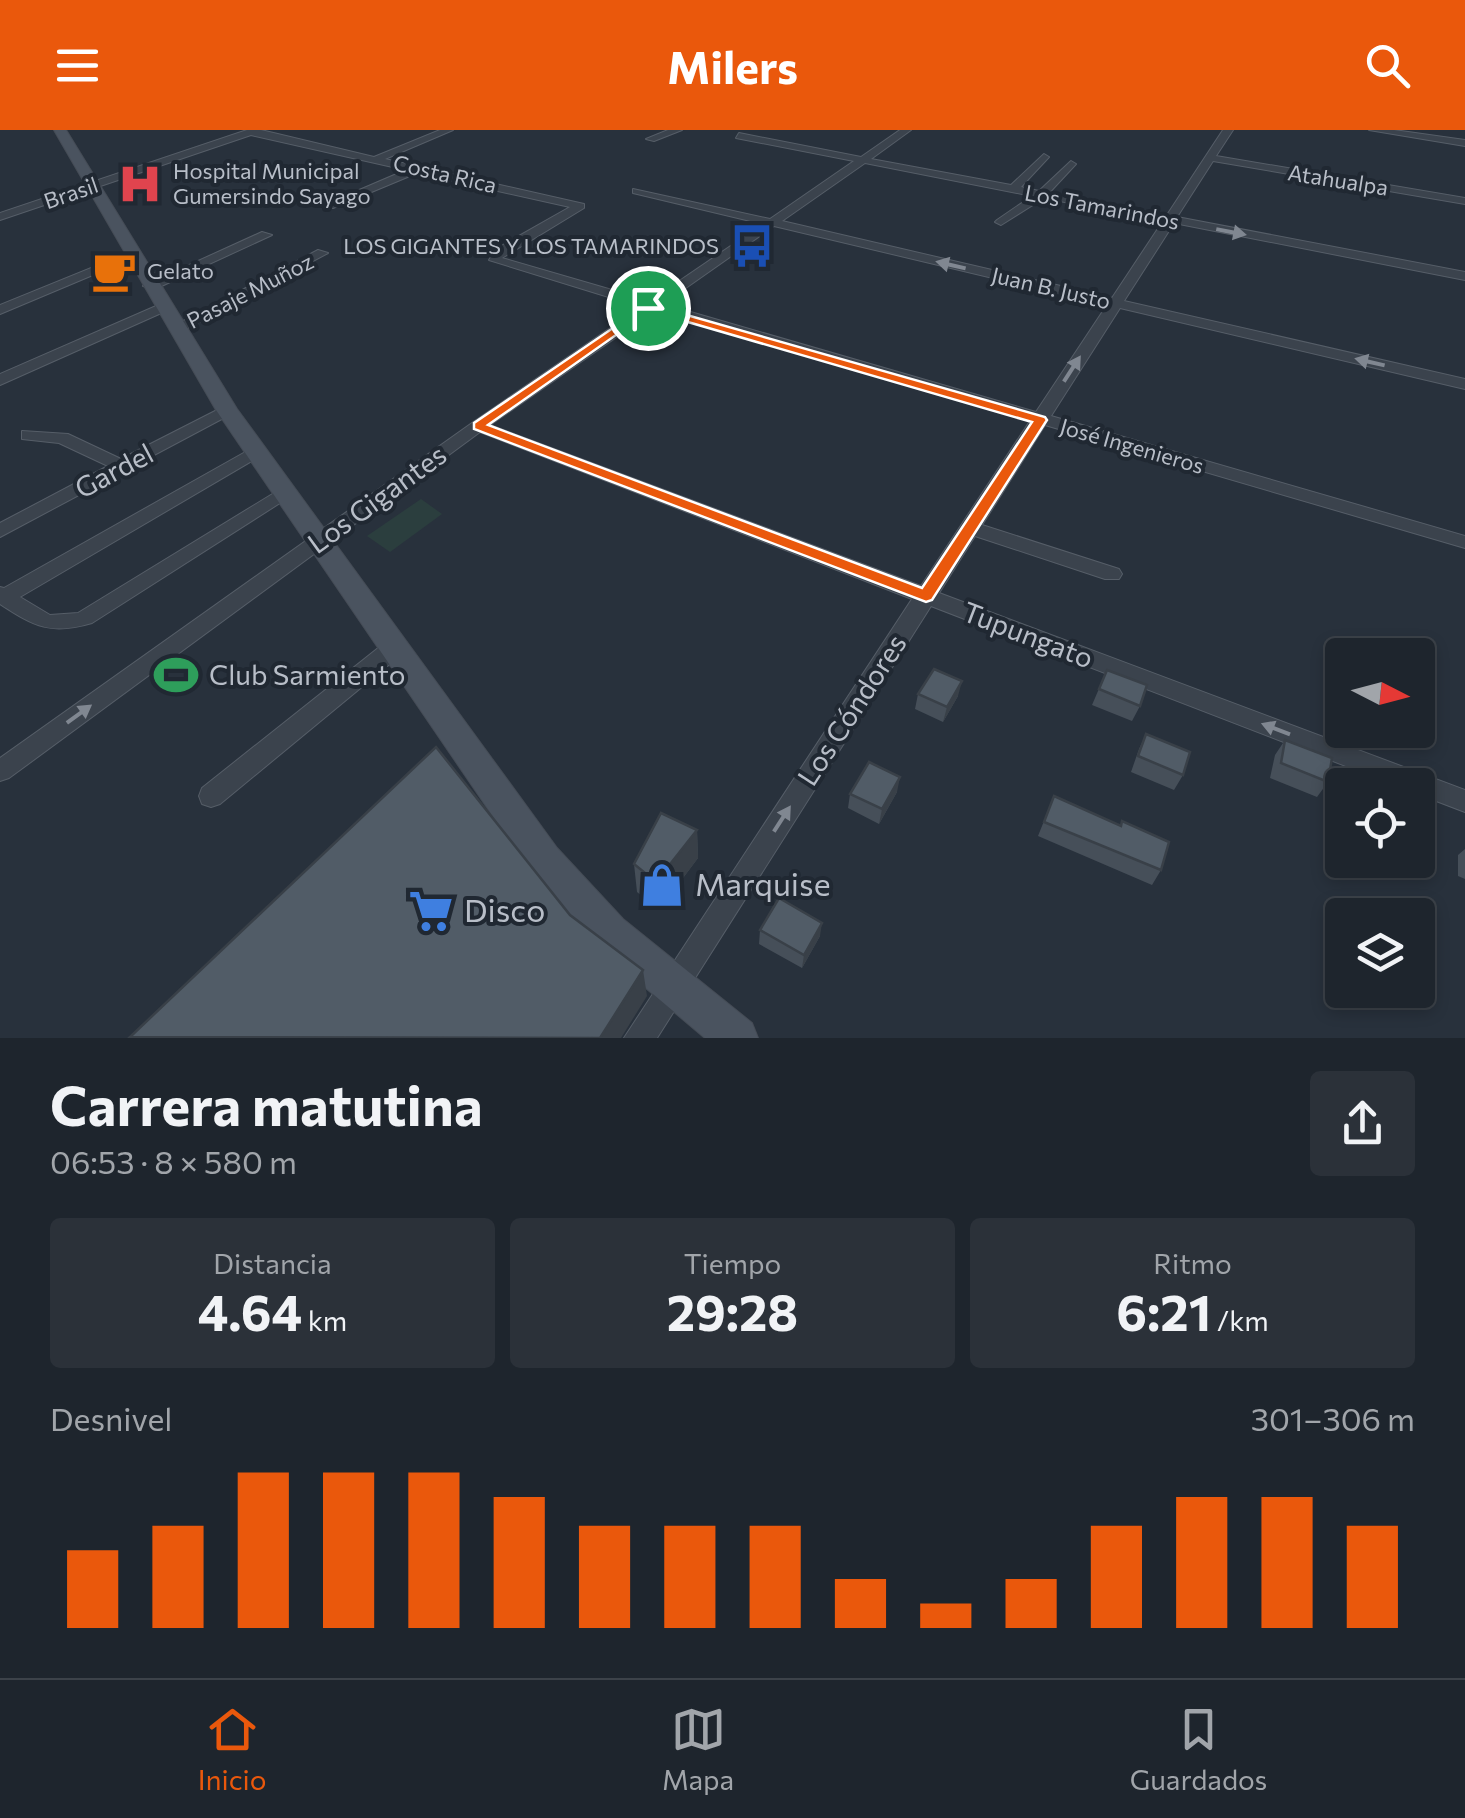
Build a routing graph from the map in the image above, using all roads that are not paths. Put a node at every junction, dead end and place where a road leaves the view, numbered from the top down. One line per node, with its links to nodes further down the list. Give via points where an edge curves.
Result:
1 (60, 130): 17 (main road)
2 (448, 130): 13 (street)
3 (677, 130): 9 (street)
4 (906, 130): 14 (street, Los Gigantes)
5 (1228, 130): 12 (street, Los Cóndores)
6 (1374, 130): 10 (street)
7 (253, 131): 13 (street, Costa Rica); 17 (street, Brasil)
8 (739, 136): 14 (street, Los Tamarindos)
9 (651, 138)
10 (1465, 143)
11 (1044, 158): 18 (street)
12 (1210, 158): 21 (street, Atahualpa); 25 (street, Los Cóndores)
13 (377, 159): 16 (street, Costa Rica)
14 (861, 161): 18 (street, Los Tamarindos); 27 (street, Los Gigantes)
15 (1071, 164): 20 (street)
16 (418, 168): 22 (street); 23 (street, Costa Rica)
17 (90, 186): 24 (street, Brasil); 30 (main road)
18 (1014, 190): 20 (street, Los Tamarindos)
19 (637, 191): 27 (street, Juan B. Justo)
20 (1041, 195): 25 (street, Los Tamarindos); 26 (street)
21 (1465, 201)
22 (333, 205)
23 (580, 206): 35 (street, José Ingenieros, via 495,260)
24 (0, 217)
25 (1168, 220): 31 (street, Los Tamarindos, one-way to 31); 33 (street, Los Cóndores)
26 (1001, 222)
27 (772, 224): 33 (street, Juan B. Justo, one-way to 27); 35 (street, Los Gigantes)
28 (266, 235): 32 (street)
29 (322, 253): 37 (street, Pasaje Muñoz)
30 (132, 256): 32 (main road); 36 (street)
31 (1465, 276)
32 (150, 286): 34 (main road)
33 (1115, 303): 39 (street, Juan B. Justo, one-way to 33); 41 (street, Los Cóndores, one-way to 33)
34 (163, 307): 37 (main road); 38 (street)
35 (648, 308): 41 (street, José Ingenieros); 42 (street, Los Gigantes)
36 (0, 310)
37 (177, 328): 40 (main road)
38 (0, 380)
39 (1465, 384)
40 (228, 410): 44 (main road); 45 (street, Gardel)
41 (1040, 420): 47 (street, Los Cóndores); 50 (street, José Ingenieros)
42 (478, 426): 49 (street, Los Gigantes); 53 (street, Tupungato)
43 (28, 435): 45 (street, via 62,438)
44 (256, 451): 46 (main road); 52 (street)
45 (121, 466): 48 (street, Gardel)
46 (285, 494): 49 (main road); 52 (street, via 86,618 48,624)
47 (971, 528): 51 (street); 53 (street, Los Cóndores)
48 (0, 531)
49 (319, 542): 54 (main road); 55 (street, Los Gigantes, one-way to 49)
50 (1465, 542)
51 (1112, 574)
52 (2, 595)
53 (926, 596): 57 (street, Tupungato, one-way to 53); 58 (street, Los Cóndores, one-way to 53)
54 (396, 647): 56 (street); 58 (main road, via 544,860 608,932)
55 (0, 770)
56 (211, 796)
57 (1465, 801)
58 (672, 988): 59 (street, Los Cóndores); 60 (main road)
59 (640, 1038)
60 (737, 1038)

